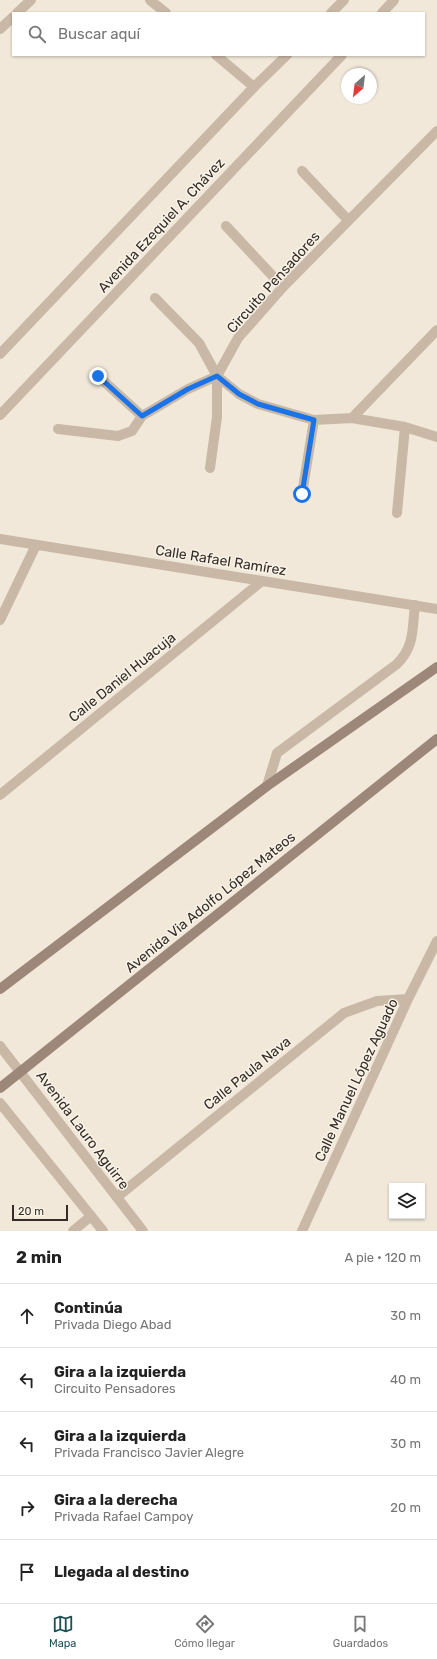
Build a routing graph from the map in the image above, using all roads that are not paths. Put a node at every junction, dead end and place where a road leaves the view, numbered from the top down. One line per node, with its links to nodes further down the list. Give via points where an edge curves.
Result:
1 (31, 0): 5 (street)
2 (150, 0): 6 (street)
3 (344, 0): 7 (street)
4 (394, 0): 8 (street)
5 (18, 12)
6 (165, 12)
7 (332, 12)
8 (383, 12)
9 (12, 18): 10 (street)
10 (0, 29)
11 (217, 56): 14 (street)
12 (286, 56): 14 (street, Avenida Ezequiel A. Chávez)
13 (341, 56): 25 (street, Avenida Ezequiel A. Chávez)
14 (254, 87): 22 (street, Avenida Ezequiel A. Chávez)
15 (437, 131): 17 (street, Circuito Pensadores)
16 (302, 171): 17 (street)
17 (348, 220): 19 (street, Circuito Pensadores)
18 (226, 226): 19 (street)
19 (283, 287): 24 (street, Circuito Pensadores, via 238,338)
20 (155, 298): 24 (street, via 199,343)
21 (437, 330): 27 (street)
22 (0, 354)
23 (98, 376): 26 (street)
24 (217, 376): 26 (street, via 188,389); 28 (street, via 239,394 258,404); 32 (street, via 217,417)
25 (0, 415)
26 (142, 416): 30 (street, via 132,431 118,436)
27 (352, 418): 28 (street); 29 (street)
28 (314, 420): 33 (street)
29 (405, 427): 31 (street); 34 (street)
30 (58, 429)
31 (437, 437)
32 (210, 468)
33 (302, 494)
34 (397, 513)
35 (0, 539): 36 (street, Calle Rafael Ramírez)
36 (36, 545): 37 (street, Calle Rafael Ramírez); 40 (street)
37 (262, 581): 38 (street, Calle Rafael Ramírez); 44 (street, Calle Daniel Huacuja)
38 (415, 605): 39 (street, Calle Rafael Ramírez); 43 (street, via 411,643 407,654 277,753)
39 (437, 609)
40 (0, 620)
41 (437, 667): 43 (main road)
42 (437, 739): 49 (main road, Avenida Via Adolfo López Mateos)
43 (267, 786): 46 (main road)
44 (0, 795)
45 (437, 941): 47 (street, Calle Manuel López Aguado)
46 (0, 989)
47 (408, 999): 52 (street, Calle Paula Nava, via 377,1001 344,1013); 57 (street, Calle Manuel López Aguado)
48 (0, 1046): 49 (street, Avenida Lauro Aguirre)
49 (20, 1071): 50 (main road, Avenida Via Adolfo López Mateos); 52 (street, Avenida Lauro Aguirre)
50 (0, 1088)
51 (0, 1103): 53 (street)
52 (117, 1198): 56 (street, Avenida Lauro Aguirre)
53 (92, 1216): 54 (street); 55 (street)
54 (73, 1231)
55 (103, 1231)
56 (143, 1231)
57 (302, 1231)

